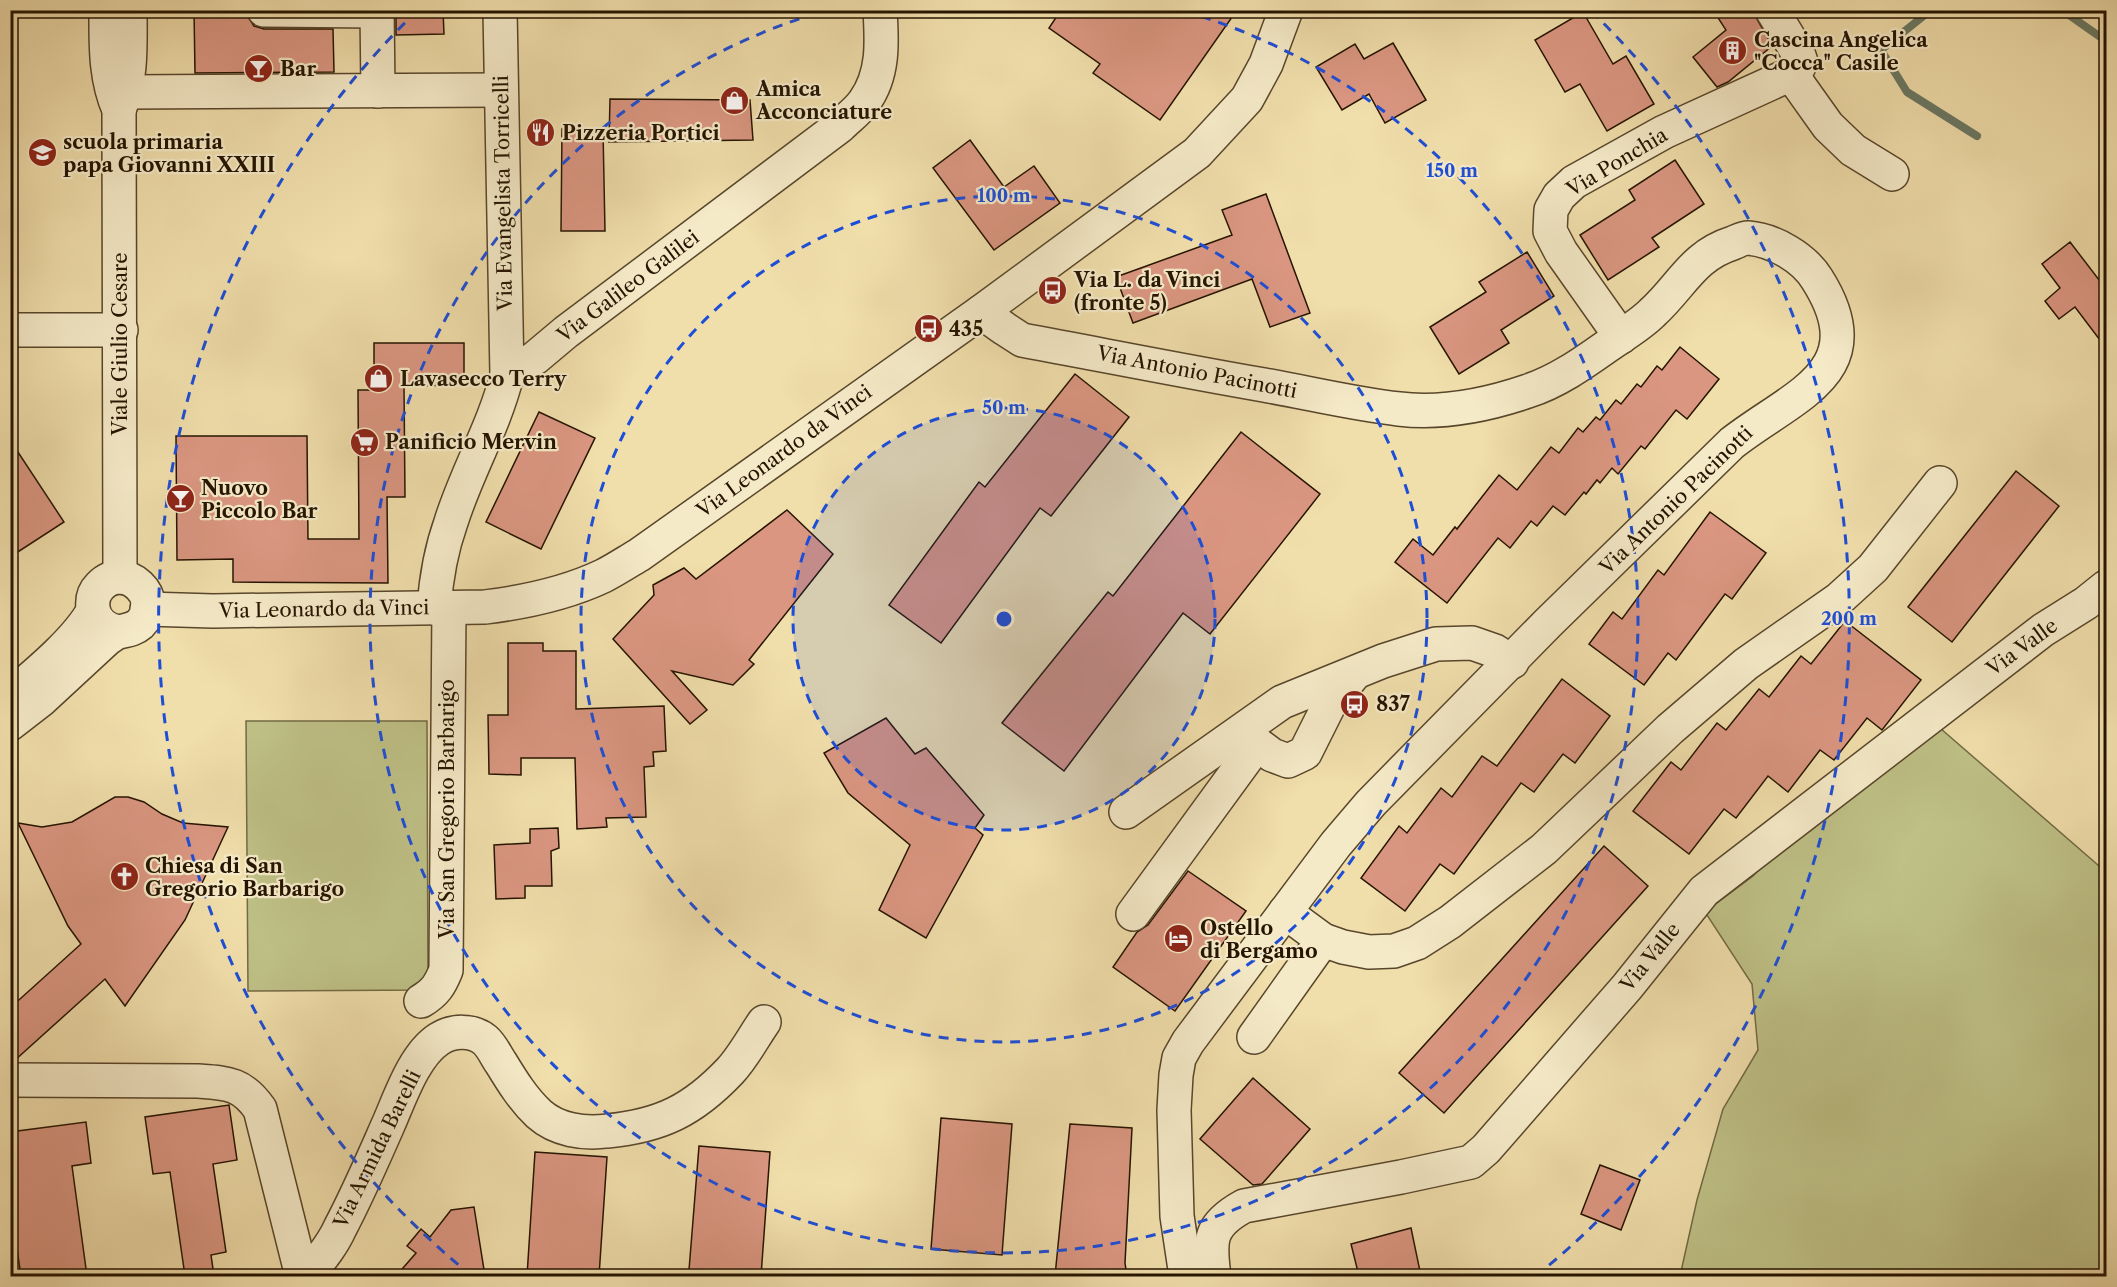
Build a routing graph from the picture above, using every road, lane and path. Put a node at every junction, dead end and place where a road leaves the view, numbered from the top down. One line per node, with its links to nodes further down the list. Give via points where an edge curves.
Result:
1 (106, 10): 12 (street, Viale Giulio Cesare, via 106,65 111,92)
2 (130, 10): 12 (street, Viale Giulio Cesare, via 130,68)
3 (264, 10): 8 (street)
4 (500, 10): 10 (street, Via Evangelista Torricelli)
5 (880, 10): 18 (street, Via Galileo Galilei, via 882,46 878,72 865,102 840,126 535,358)
6 (1286, 10): 14 (street, Via Leonardo da Vinci, via 1266,64 1247,99 1197,153)
7 (1772, 10): 9 (street, via 1801,62)
8 (377, 11): 11 (street)
9 (1791, 74): 13 (street, via 1828,126 1853,150); 17 (street, Via Ponchia, via 1665,132 1574,182 1559,196 1551,210 1550,231)
10 (501, 90): 11 (street); 18 (street, Via Evangelista Torricelli)
11 (378, 91): 12 (street)
12 (123, 101): 16 (street, Viale Giulio Cesare)
13 (1892, 174)
14 (981, 312): 17 (street, Via Antonio Pacinotti, via 1022,340 1400,409 1449,409 1494,402 1531,390 1564,375); 22 (street, Via Leonardo da Vinci, via 604,576 520,603)
15 (10, 330): 16 (street)
16 (121, 330): 20 (street, Viale Giulio Cesare)
17 (1620, 337): 26 (street, Via Antonio Pacinotti, via 1651,314 1692,266 1716,248 1747,238 1772,244 1798,258 1815,276 1838,325 1834,357 1819,380 1732,444)
18 (507, 375): 22 (street, via 500,405 450,522 436,585)
19 (1940, 483): 34 (street, via 1873,568 1839,599 1737,671 1544,849 1474,905 1417,943 1394,951 1360,950)
20 (120, 577): 23 (street, via 141,587 148,601); 24 (street, via 107,580 96,590)
21 (2106, 587): 41 (street, Via Valle, via 2043,630 1704,891 1627,987 1471,1162 1244,1206 1219,1222 1212,1235)
22 (441, 608): 23 (street, Via Leonardo da Vinci); 35 (street, Via San Gregorio Barbarigo, via 446,970 441,984)
23 (147, 609): 25 (street, via 137,627)
24 (93, 611): 25 (street, via 105,627); 28 (street, via 76,635)
25 (118, 632): 29 (street)
26 (1512, 662): 27 (street, via 1472,643 1436,644); 32 (street, Via Antonio Pacinotti, via 1371,803)
27 (1357, 671): 30 (street, via 1282,702); 30 (street, via 1330,703 1305,753 1288,761)
28 (10, 696)
29 (10, 724)
30 (1249, 738): 31 (street); 33 (street)
31 (1126, 812)
32 (1285, 912): 34 (street); 40 (street, Via Antonio Pacinotti, via 1179,1058 1174,1110 1177,1216)
33 (1133, 914)
34 (1323, 940): 37 (street)
35 (421, 1001)
36 (764, 1022): 39 (street, Via Armida Barelli, via 732,1070 679,1113 633,1128 602,1132 560,1127 540,1115 522,1096 487,1042 476,1033 459,1032 440,1038 428,1048 411,1075 339,1230)
37 (1254, 1037)
38 (10, 1080): 39 (street, via 198,1082 238,1087 260,1108)
39 (305, 1276)
40 (1186, 1276)
41 (1214, 1276)

